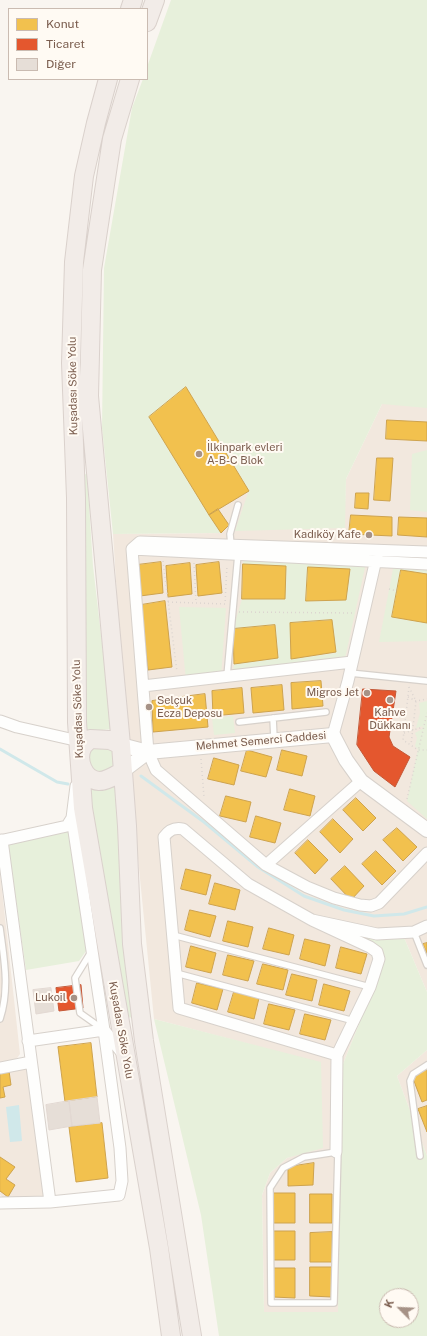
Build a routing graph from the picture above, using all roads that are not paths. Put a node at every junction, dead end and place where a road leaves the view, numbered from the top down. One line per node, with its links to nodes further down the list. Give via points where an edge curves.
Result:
1 (155, 0): 2 (highway)
2 (148, 19)
3 (108, 80): 19 (highway, Kuşadası Söke Yolu, via 84,176 74,262 71,363 76,498 77,722)
4 (130, 80): 21 (highway, Kuşadası Söke Yolu, via 112,139 92,270 89,396)
5 (238, 505): 6 (lane, via 230,534)
6 (234, 550): 8 (street); 11 (lane, via 233,612); 13 (street, via 132,549)
7 (427, 552): 8 (street)
8 (377, 556): 9 (street); 10 (street)
9 (427, 564)
10 (351, 668): 11 (street); 12 (lane); 18 (street)
11 (227, 676): 13 (street)
12 (427, 681)
13 (143, 686): 22 (street)
14 (326, 712): 15 (lane)
15 (273, 718): 17 (lane); 20 (lane)
16 (0, 721): 19 (street, via 17,727)
17 (240, 722)
18 (333, 735): 20 (street, Mehmet Semerci Caddesi); 25 (street, Mehmet Semerci Caddesi)
19 (84, 740): 21 (highway, via 105,739); 23 (highway, Kuşadası Söke Yolu)
20 (274, 740): 22 (street, Mehmet Semerci Caddesi)
21 (121, 745): 22 (street, Mehmet Semerci Caddesi); 24 (highway, Kuşadası Söke Yolu)
22 (148, 752): 24 (street); 30 (street, via 152,764 162,775)
23 (80, 760): 24 (highway, via 84,772 95,780 112,778); 26 (street); 32 (highway, Kuşadası Söke Yolu, via 83,808)
24 (123, 771): 55 (highway, Kuşadası Söke Yolu, via 134,959 144,1041)
25 (361, 781): 27 (street, Mehmet Semerci Caddesi); 30 (street)
26 (72, 818): 28 (street, via 66,826); 37 (street)
27 (427, 830)
28 (1, 841): 44 (street)
29 (427, 853): 30 (street, via 379,904 371,906 348,903 322,894)
30 (266, 865)
31 (312, 920): 35 (street, via 376,934); 36 (street, via 248,884 183,829 176,828 168,831 164,837); 40 (street, via 377,952 379,959)
32 (103, 922): 37 (street); 46 (highway, Kuşadası Söke Yolu)
33 (427, 926): 35 (street)
34 (0, 928): 41 (lane, via 7,979)
35 (414, 932): 38 (lane)
36 (173, 935): 39 (street); 40 (lane)
37 (92, 950): 43 (street); 43 (lane, via 75,978 80,1013)
38 (427, 965)
39 (176, 973): 42 (lane); 45 (street, via 179,1008)
40 (370, 987): 42 (street)
41 (0, 1019)
42 (354, 1020): 45 (street)
43 (104, 1030): 44 (street); 46 (street); 52 (street, via 120,1148 122,1181 119,1195)
44 (28, 1041): 47 (street)
45 (336, 1055): 50 (street)
46 (126, 1058): 54 (highway, Kuşadası Söke Yolu, via 159,1248)
47 (31, 1062): 49 (street); 52 (street)
48 (427, 1065): 51 (lane, via 412,1074 410,1081)
49 (0, 1068)
50 (337, 1151): 50 (lane, via 304,1157 283,1168 270,1188 271,1303 334,1303)
51 (420, 1156)
52 (50, 1202): 53 (street)
53 (0, 1204)
54 (171, 1336)
55 (192, 1336)

